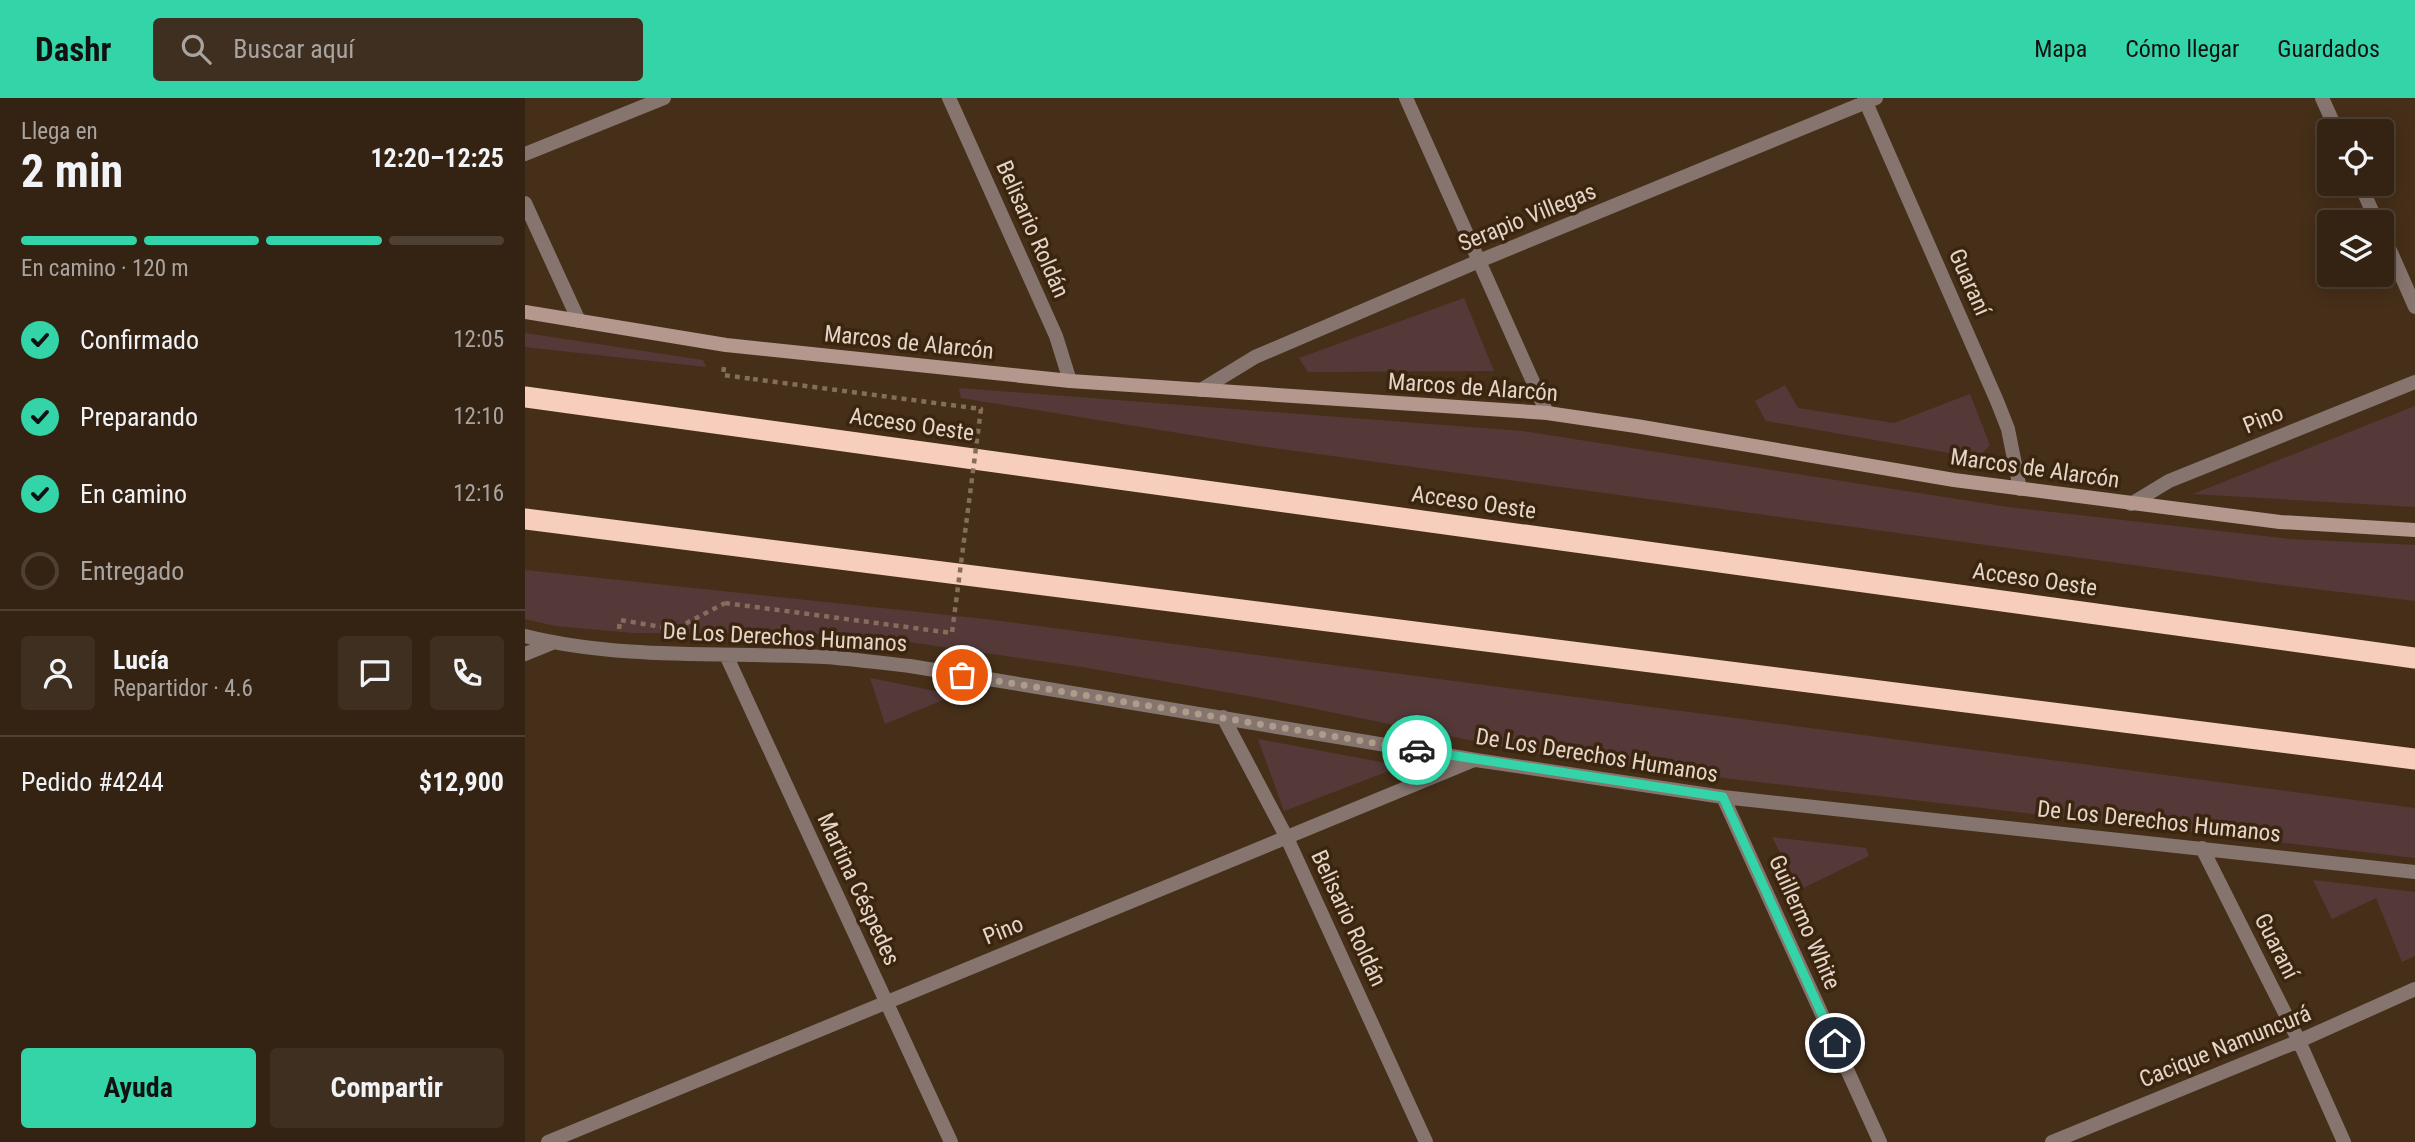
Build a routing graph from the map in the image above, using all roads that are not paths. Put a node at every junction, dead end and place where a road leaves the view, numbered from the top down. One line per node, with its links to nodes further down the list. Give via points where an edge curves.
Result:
1 (664, 98): 7 (street)
2 (949, 98): 14 (street, Belisario Roldán, via 1056,335)
3 (1406, 98): 10 (street)
4 (2322, 98): 6 (street)
5 (1869, 99): 10 (street, Serapio Villegas); 19 (street, Guaraní, via 2008,429)
6 (2332, 119)
7 (525, 154)
8 (525, 203): 13 (street)
9 (2394, 259): 11 (street)
10 (1479, 261): 16 (street, Serapio Villegas, via 1255,356); 18 (street)
11 (2415, 307)
12 (525, 312): 13 (street, Marcos de Alarcón)
13 (579, 321): 14 (street, Marcos de Alarcón, via 726,345)
14 (1070, 381): 16 (street, Marcos de Alarcón)
15 (2415, 382): 20 (street, Pino, via 2168,481)
16 (1201, 390): 18 (street, Marcos de Alarcón)
17 (525, 397): 27 (highway, Acceso Oeste)
18 (1547, 413): 19 (street, Marcos de Alarcón)
19 (2020, 489): 20 (street, Marcos de Alarcón)
20 (2131, 503): 22 (street, Marcos de Alarcón, via 2280,522)
21 (525, 519): 29 (highway)
22 (2415, 530)
23 (525, 636): 24 (street, De Los Derechos Humanos)
24 (552, 643): 25 (street); 26 (street, De Los Derechos Humanos)
25 (525, 654)
26 (726, 655): 28 (street, De Los Derechos Humanos, via 825,657 910,666); 36 (street, Martina Céspedes)
27 (2415, 659)
28 (1223, 717): 30 (street, De Los Derechos Humanos); 32 (street, Belisario Roldán)
29 (2415, 759)
30 (1476, 760): 31 (street, De Los Derechos Humanos); 32 (street, Pino)
31 (1723, 797): 33 (street, De Los Derechos Humanos); 41 (street, Guillermo White)
32 (1287, 838): 36 (street, Pino); 40 (street, Belisario Roldán)
33 (2202, 848): 34 (street, De Los Derechos Humanos); 37 (street, Guaraní)
34 (2415, 872)
35 (2415, 989): 37 (street, Cacique Namuncurá)
36 (887, 1002): 38 (street, Pino); 39 (street, Martina Céspedes)
37 (2299, 1041): 42 (street, Cacique Namuncurá); 43 (street, Guaraní)
38 (548, 1142)
39 (951, 1142)
40 (1426, 1142)
41 (1880, 1142)
42 (2052, 1142)
43 (2344, 1142)

